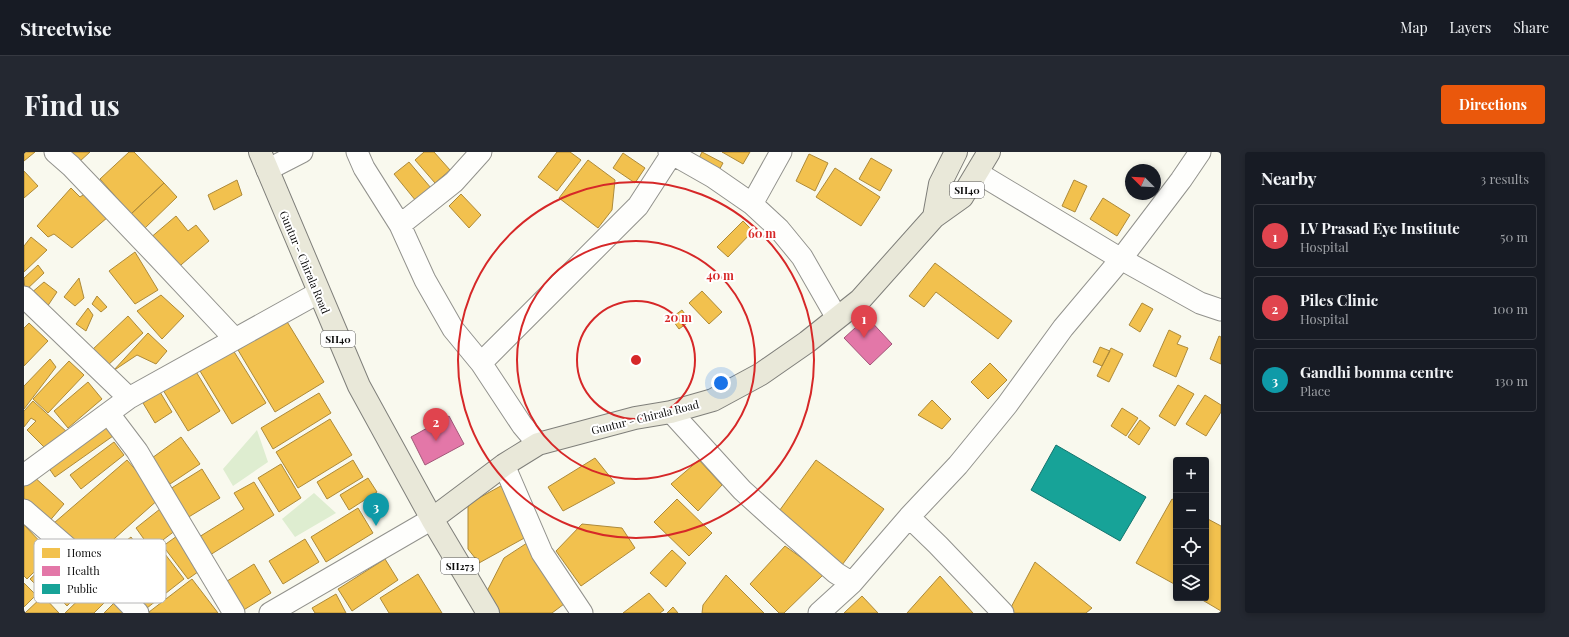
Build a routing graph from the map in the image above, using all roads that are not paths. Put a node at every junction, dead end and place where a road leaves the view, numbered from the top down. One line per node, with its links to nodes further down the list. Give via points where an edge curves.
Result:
1 (55, 152): 20 (street)
2 (302, 152): 10 (street)
3 (357, 152): 14 (street, via 364,168)
4 (481, 152): 14 (street, via 454,182)
5 (781, 152): 12 (street)
6 (989, 152): 11 (main road, Guntur - Chirala Road / SH40)
7 (1200, 152): 15 (street)
8 (671, 153): 12 (street, via 713,177); 21 (street, via 638,206)
9 (949, 154): 13 (main road, SH40)
10 (263, 161): 16 (main road, Guntur - Chirala Road / SH40)
11 (978, 172): 13 (main road, Guntur - Chirala Road / SH40, via 962,197); 15 (street)
12 (752, 204): 19 (street, via 779,229 802,257)
13 (934, 217): 19 (main road, Guntur - Chirala Road / SH40, via 860,300)
14 (400, 225): 21 (street, via 442,311)
15 (1120, 259): 18 (street, via 1200,303); 29 (street, via 1063,328 1007,405 958,465)
16 (318, 293): 20 (street); 30 (main road, Guntur - Chirala Road / SH40, via 359,386)
17 (24, 296): 22 (street)
18 (1221, 310)
19 (837, 318): 23 (main road, Guntur - Chirala Road / SH40, via 761,374 713,400)
20 (234, 338): 22 (street)
21 (481, 363): 25 (street)
22 (129, 398): 24 (street)
23 (672, 412): 25 (main road, Guntur - Chirala Road / SH40, via 635,418); 32 (street, via 742,490 831,569)
24 (108, 414): 27 (street); 35 (street, via 137,452)
25 (538, 444): 26 (main road, Guntur - Chirala Road / SH40)
26 (504, 465): 30 (main road, Guntur - Chirala Road / SH40); 38 (street, via 542,553)
27 (24, 475)
28 (24, 510): 31 (street)
29 (909, 517): 32 (street); 40 (street)
30 (432, 519): 36 (street); 37 (main road, Guntur - Chirala Road / SH273)
31 (57, 539)
32 (852, 582): 39 (street)
33 (128, 603): 34 (street)
34 (138, 613)
35 (234, 613)
36 (270, 613)
37 (488, 613)
38 (582, 613)
39 (819, 613)
40 (1003, 613)

